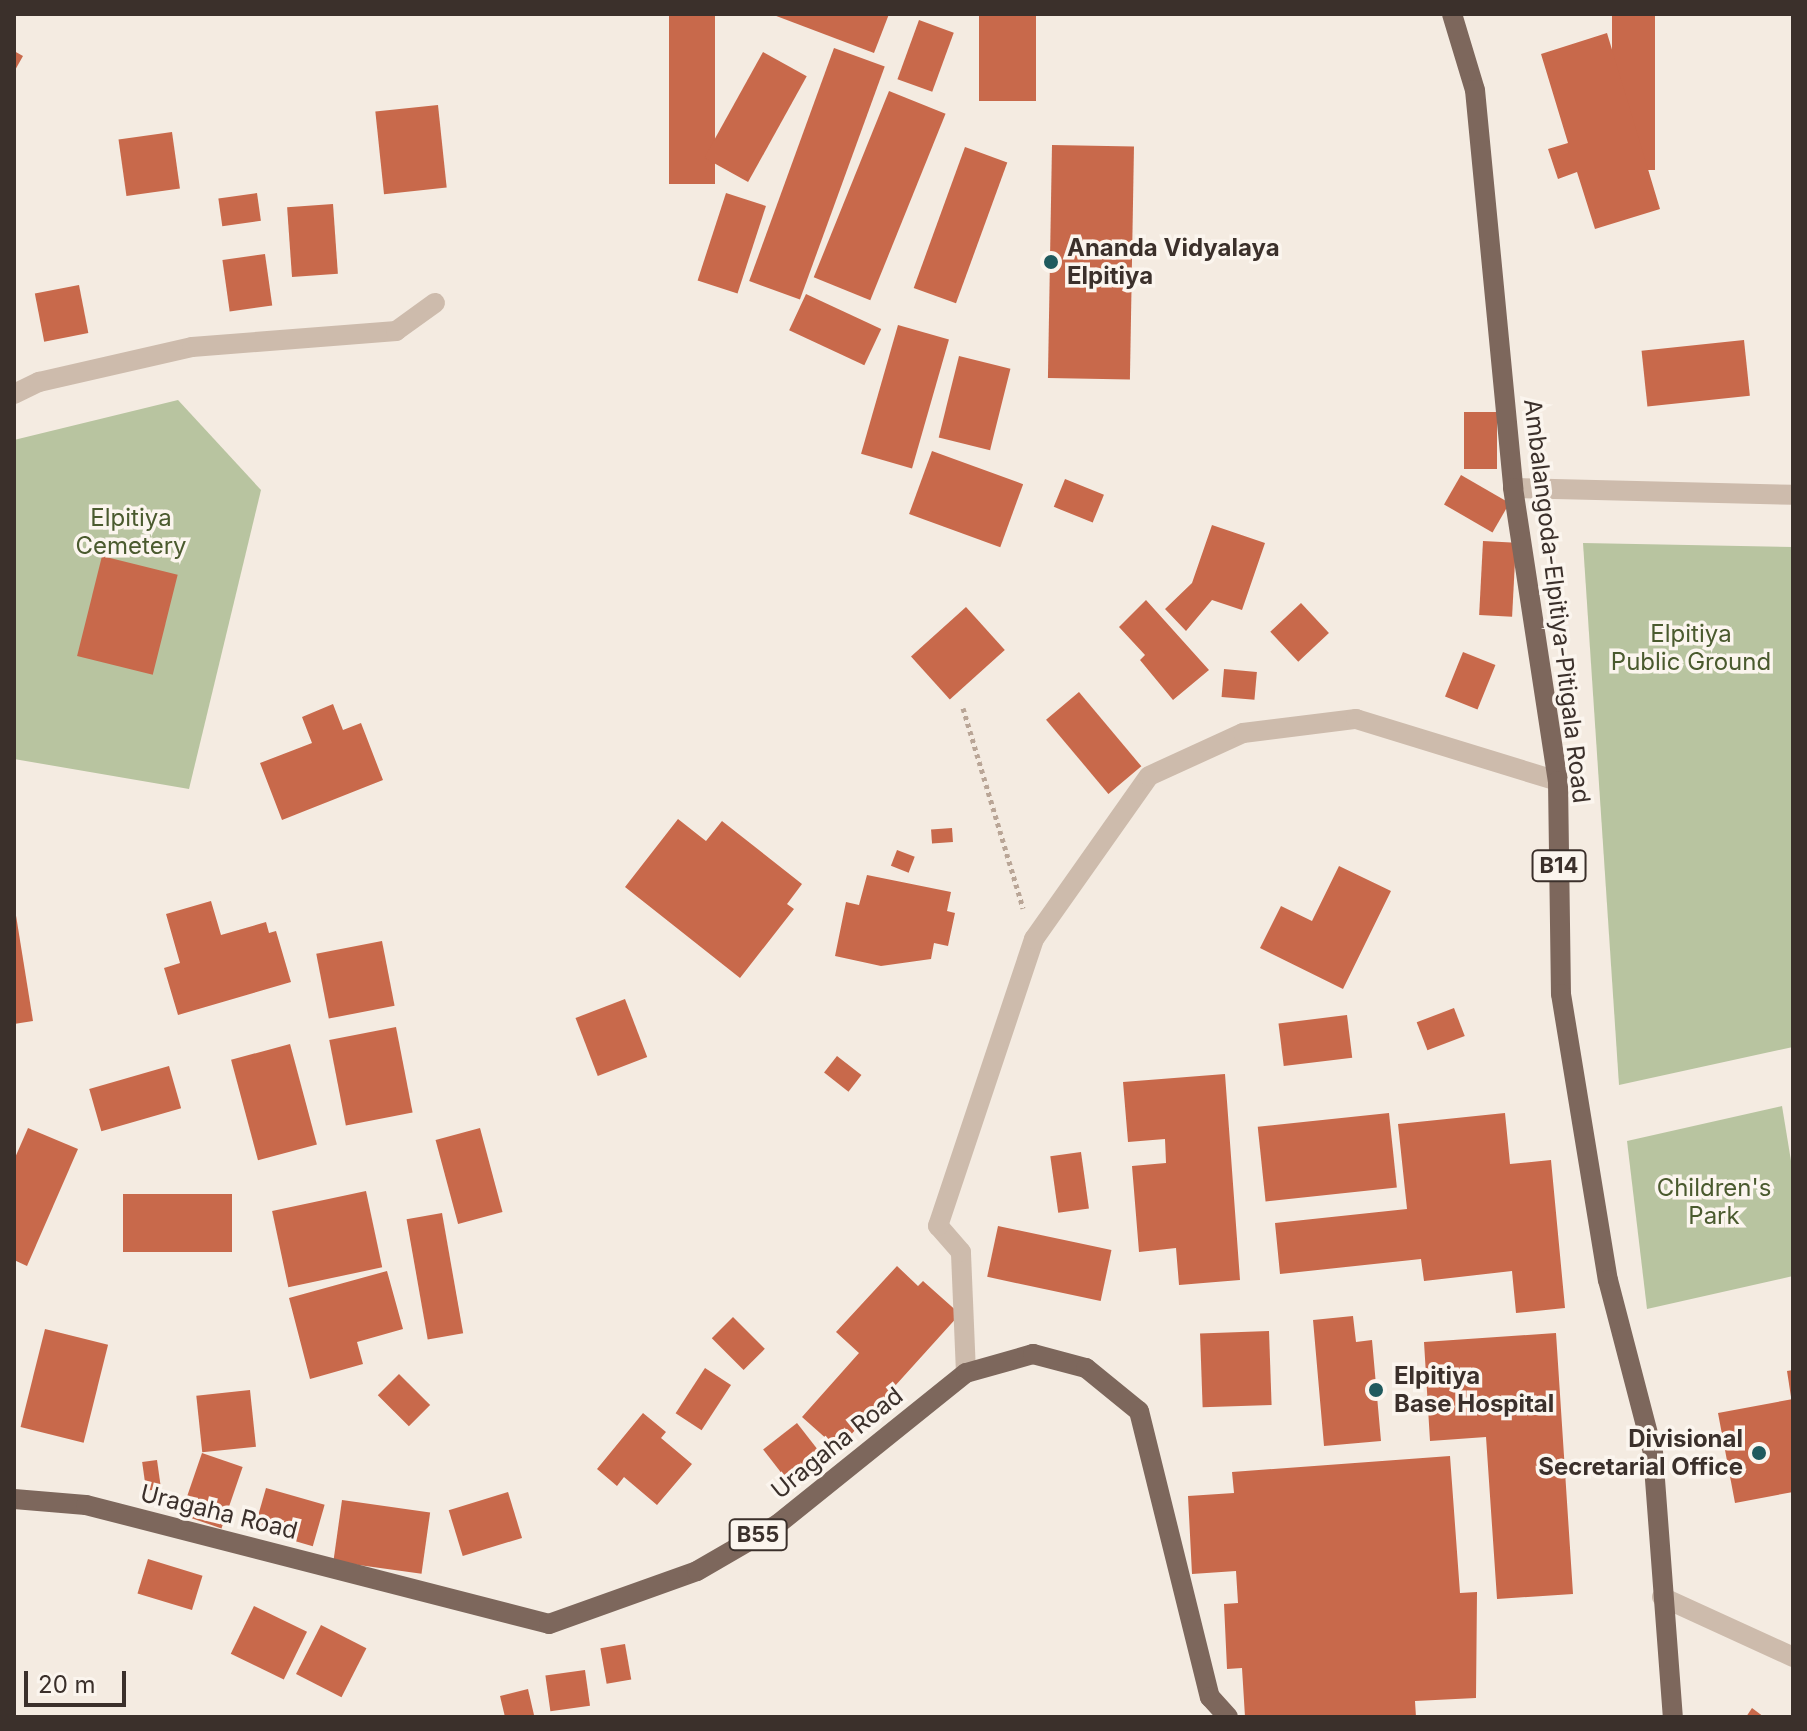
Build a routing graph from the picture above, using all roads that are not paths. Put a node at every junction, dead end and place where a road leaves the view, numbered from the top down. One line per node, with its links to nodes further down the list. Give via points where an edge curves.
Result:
1 (1452, 14): 4 (main road, Ambalangoda-Elpitiya-Pitigala Road / B14, via 1475,90)
2 (435, 303): 3 (street, via 396,331 192,347 39,382)
3 (14, 394)
4 (1513, 488): 5 (street); 6 (main road, Ambalangoda-Elpitiya-Pitigala Road / B14)
5 (1793, 495)
6 (1558, 781): 7 (street, via 1356,719 1243,733 1149,776 1034,939 938,1226 961,1252); 9 (main road, Ambalangoda-Elpitiya-Pitigala Road / B14, via 1561,994 1608,1280 1653,1453)
7 (966, 1373): 8 (main road, Uragaha Road / B55, via 778,1524 697,1571 549,1624 86,1505); 11 (main road, Uragaha Road / B55, via 1033,1354 1086,1368 1139,1411 1210,1697)
8 (14, 1499)
9 (1662, 1597): 10 (street); 12 (main road, Ambalangoda-Elpitiya-Pitigala Road / B14)
10 (1793, 1657)
11 (1228, 1717)
12 (1673, 1717)

